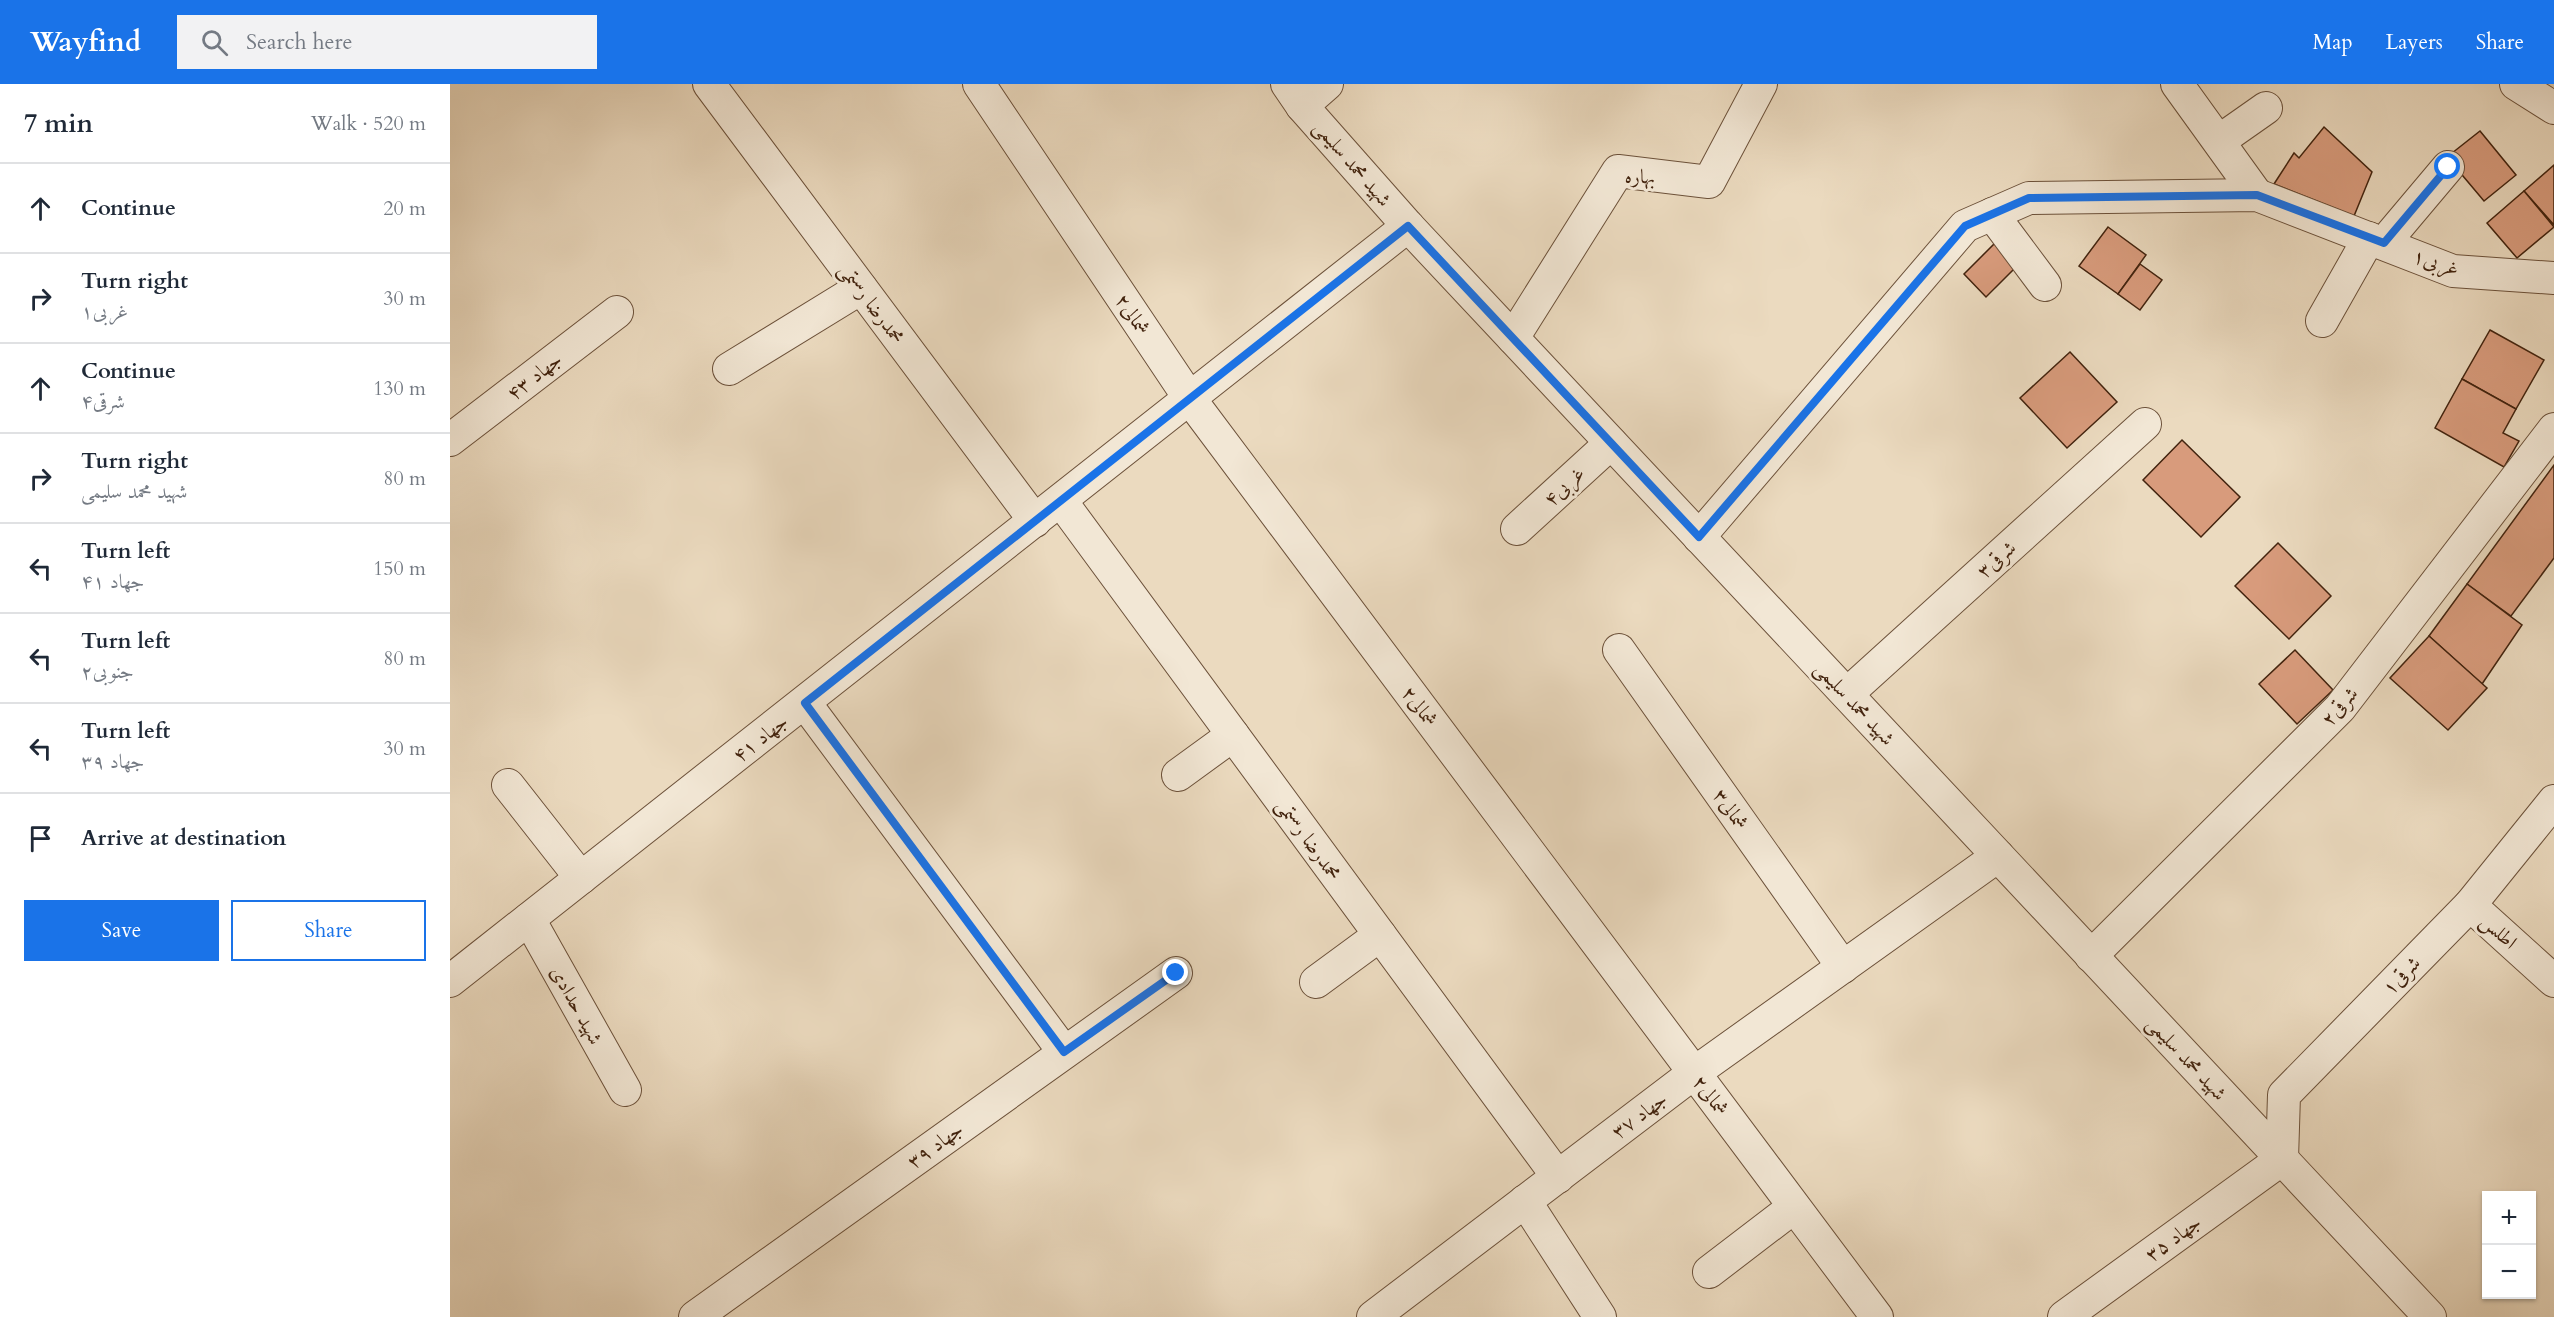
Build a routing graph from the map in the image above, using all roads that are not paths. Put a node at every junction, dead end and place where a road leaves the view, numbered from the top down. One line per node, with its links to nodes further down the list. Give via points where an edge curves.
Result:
1 (710, 84): 18 (street, محمدرضا رستمی)
2 (979, 84): 23 (street, شمالی۲)
3 (1327, 84): 7 (street)
4 (1761, 84): 21 (street, بهاره, via 1709,182 1618,171)
5 (2176, 84): 10 (street)
6 (2516, 84): 9 (street)
7 (1294, 95): 14 (street, شهید محمد سلیمی)
8 (2266, 108): 10 (street)
9 (2554, 108)
10 (2218, 141): 12 (street)
11 (2448, 167): 15 (street)
12 (2257, 195): 13 (street, via 2029,198); 15 (street, غربی۱)
13 (1992, 214): 17 (street); 31 (street, via 1965,226)
14 (1408, 226): 21 (street, شهید محمد سلیمی); 23 (street, جهاد ۴۱)
15 (2376, 241): 16 (street, غربی۱, via 2453,271); 20 (street)
16 (2554, 278)
17 (2045, 285)
18 (861, 288): 22 (street); 29 (street, محمدرضا رستمی)
19 (617, 312): 26 (street, جهاد ۴۳)
20 (2322, 321)
21 (1513, 338): 27 (street, شهید محمد سلیمی)
22 (729, 369)
23 (1190, 399): 28 (street, جهاد ۴۱); 51 (street, شمالی۲)
24 (2145, 424): 33 (street, شرقی۳)
25 (2554, 429): 44 (street, شرقی۲, via 2340,708)
26 (450, 440)
27 (1611, 443): 30 (street, غربی۴); 31 (street, شهید محمد سلیمی)
28 (1061, 501): 29 (street, جهاد ۴۱); 35 (street, محمدرضا رستمی)
29 (1035, 521): 34 (street, جهاد ۴۱)
30 (1517, 529)
31 (1699, 537): 33 (street, شهید محمد سلیمی)
32 (1619, 650): 45 (street, شمالی۳)
33 (1847, 694): 39 (street, شهید محمد سلیمی)
34 (805, 703): 40 (street, جهاد ۴۱); 50 (street)
35 (1233, 735): 36 (street); 43 (street, محمدرضا رستمی)
36 (1178, 775)
37 (508, 785): 40 (street)
38 (2554, 801): 41 (street, شرقی۱)
39 (1998, 855): 44 (street, شهید محمد سلیمی); 45 (street, جهاد ۳۷)
40 (581, 878): 42 (street, جهاد ۴۱)
41 (2470, 905): 48 (street, اطلس); 53 (street, شرقی۱, via 2284,1095)
42 (529, 919): 47 (street, جهاد ۴۱); 52 (street, شهید حدادی)
43 (1380, 935): 49 (street); 54 (street, محمدرضا رستمی)
44 (2091, 956): 53 (street, شهید محمد سلیمی)
45 (1843, 967): 51 (street, جهاد ۳۷)
46 (1176, 973): 50 (street, جهاد ۳۹)
47 (450, 981)
48 (2554, 981)
49 (1316, 982)
50 (1064, 1052): 59 (street, جهاد ۳۹)
51 (1694, 1073): 54 (street, جهاد ۳۷); 56 (street, شمالی۲)
52 (625, 1090)
53 (2282, 1159): 62 (street, جهاد ۳۵); 63 (street, شهید محمد سلیمی)
54 (1558, 1177): 55 (street, جهاد ۳۷)
55 (1525, 1201): 60 (street, جهاد ۳۷); 61 (street)
56 (1794, 1207): 57 (street); 58 (street, شمالی۲)
57 (1709, 1272)
58 (1872, 1315)
59 (695, 1317)
60 (1373, 1317)
61 (1600, 1317)
62 (2064, 1317)
63 (2430, 1317)

